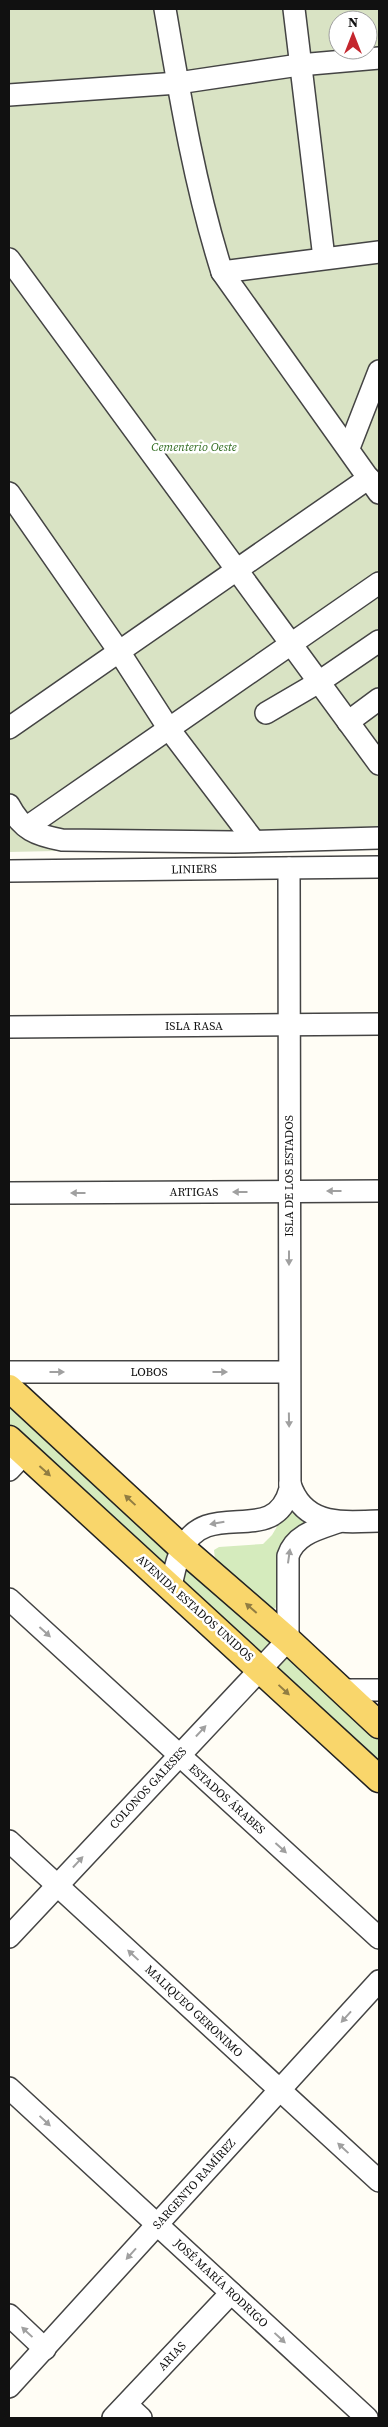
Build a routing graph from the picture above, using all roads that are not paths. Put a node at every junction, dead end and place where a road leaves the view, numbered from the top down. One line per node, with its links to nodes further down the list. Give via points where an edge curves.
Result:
1 (165, 9): 5 (street)
2 (294, 9): 4 (street)
3 (379, 58): 4 (street)
4 (299, 65): 5 (street); 8 (street)
5 (178, 83): 6 (street); 10 (street)
6 (9, 95)
7 (379, 252): 8 (street)
8 (324, 258): 10 (street)
9 (9, 259): 15 (street)
10 (222, 272): 12 (street)
11 (379, 371): 12 (street)
12 (349, 448): 13 (street)
13 (374, 485): 15 (street)
14 (9, 493): 19 (street)
15 (236, 570): 18 (street); 19 (street)
16 (379, 583): 18 (street)
17 (379, 641): 20 (street)
18 (291, 644): 20 (street); 25 (street)
19 (118, 650): 24 (street); 25 (street)
20 (319, 682): 22 (street); 23 (street)
21 (379, 699): 23 (street)
22 (266, 714)
23 (348, 722): 26 (street)
24 (9, 728)
25 (169, 729): 28 (street); 30 (street)
26 (378, 759)
27 (9, 804): 28 (street, via 15,817)
28 (27, 827): 30 (street, via 36,835 62,840)
29 (379, 838): 30 (street)
30 (254, 841)
31 (379, 867): 32 (street, LINIERS)
32 (289, 868): 33 (street, LINIERS); 35 (street, ISLA DE LOS ESTADOS)
33 (9, 871)
34 (379, 1024): 35 (street, ISLA RASA)
35 (289, 1025): 36 (street, ISLA RASA); 38 (street, ISLA DE LOS ESTADOS)
36 (9, 1027)
37 (379, 1191): 38 (street, ARTIGAS, one-way to 38)
38 (289, 1192): 39 (street, ARTIGAS, one-way to 39); 41 (street, ISLA DE LOS ESTADOS, one-way to 41)
39 (9, 1193)
40 (9, 1372): 41 (street, LOBOS, one-way to 41)
41 (289, 1372): 44 (street, ISLA DE LOS ESTADOS, one-way to 44)
42 (9, 1388): 47 (main road, one-way to 42)
43 (14, 1454): 48 (main road, AVENIDA ESTADOS UNIDOS, one-way to 48)
44 (290, 1484): 45 (street, ISLA DE LOS ESTADOS, via 296,1499 308,1511 322,1519); 47 (street, ISLA DE LOS ESTADOS, one-way to 47, via 288,1497 272,1516 261,1521 229,1521 205,1526)
45 (338, 1522): 46 (street); 50 (street, one-way to 45, via 288,1556 291,1547 313,1531)
46 (379, 1522)
47 (182, 1548): 48 (street); 50 (main road, one-way to 47)
48 (171, 1586): 51 (main road, AVENIDA ESTADOS UNIDOS)
49 (9, 1599): 55 (street, ESTADOS ÁRABES, one-way to 55)
50 (288, 1640): 51 (street, COLONOS GALESES); 52 (main road)
51 (260, 1667): 55 (street, COLONOS GALESES, one-way to 51); 56 (main road, AVENIDA ESTADOS UNIDOS, one-way to 56)
52 (342, 1690): 53 (street); 54 (main road)
53 (379, 1690)
54 (379, 1724)
55 (178, 1754): 58 (street, COLONOS GALESES, one-way to 55); 60 (street, ESTADOS ÁRABES, one-way to 60)
56 (379, 1779)
57 (9, 1841): 58 (street, MALIQUEO GERONIMO)
58 (57, 1885): 59 (street, COLONOS GALESES); 63 (street, MALIQUEO GERONIMO, one-way to 58)
59 (9, 1936)
60 (379, 1938)
61 (379, 1981): 63 (street, SARGENTO RAMÍREZ, one-way to 63)
62 (9, 2088): 65 (street, JOSÉ MARÍA RODRIGO, one-way to 65)
63 (280, 2090): 64 (street, MALIQUEO GERONIMO, one-way to 63); 65 (street, SARGENTO RAMÍREZ)
64 (379, 2181)
65 (157, 2224): 66 (street, JOSÉ MARÍA RODRIGO); 68 (street, SARGENTO RAMÍREZ, one-way to 68)
66 (231, 2293): 70 (street, ARIAS); 71 (street, JOSÉ MARÍA RODRIGO, one-way to 71)
67 (9, 2315): 68 (street, one-way to 67)
68 (44, 2348): 69 (street, SARGENTO RAMÍREZ)
69 (9, 2387)
70 (127, 2414)
71 (367, 2418)

